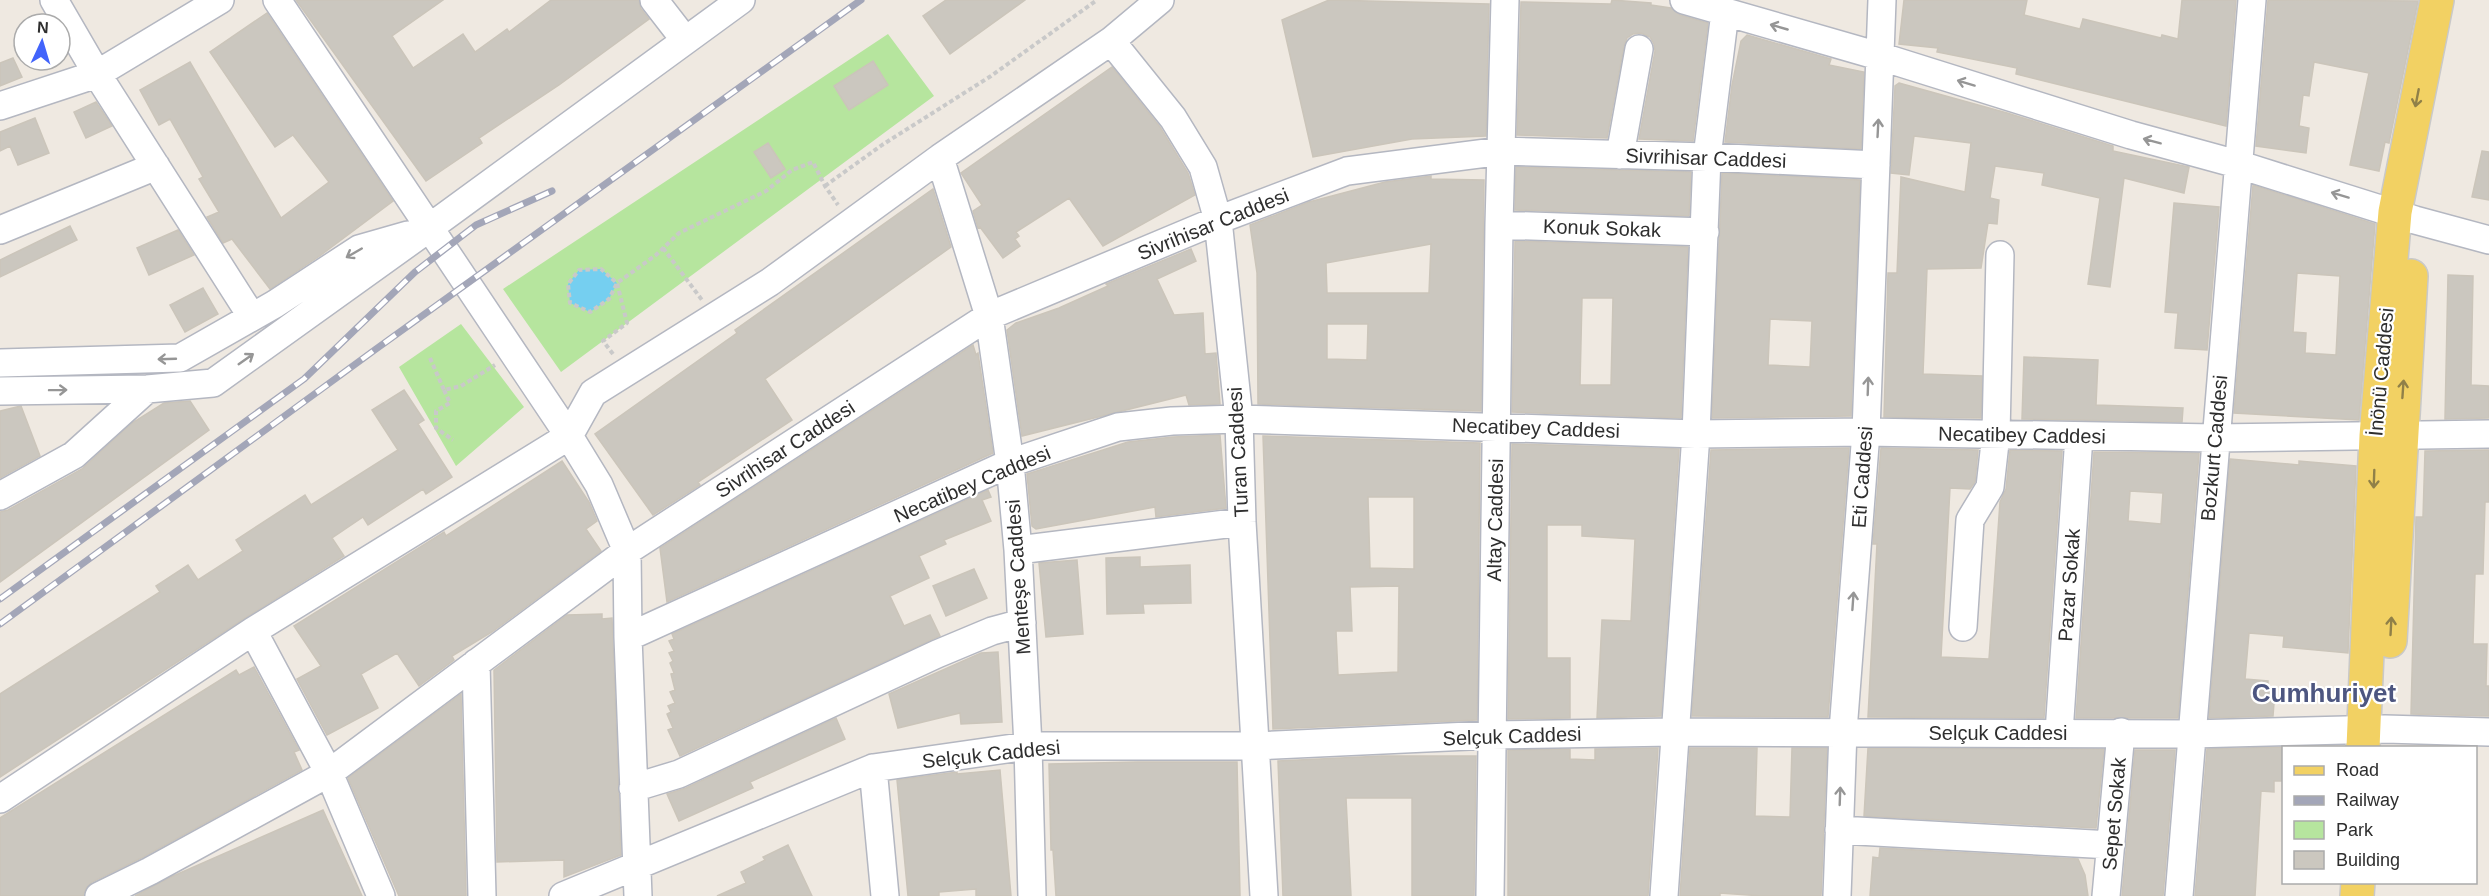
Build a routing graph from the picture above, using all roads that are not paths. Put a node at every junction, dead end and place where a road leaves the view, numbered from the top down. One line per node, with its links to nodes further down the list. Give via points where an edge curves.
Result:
1 (54, 0): 18 (street)
2 (220, 0): 18 (street)
3 (277, 0): 30 (street)
4 (654, 0): 14 (street)
5 (741, 0): 14 (street)
6 (1160, 0): 15 (street)
7 (1505, 0): 20 (street, Altay Caddesi)
8 (1684, 0): 13 (street)
9 (1882, 0): 17 (street, Eti Caddesi)
10 (2252, 0): 24 (street, Bozkurt Caddesi)
11 (2437, 0): 27 (main road, İnönü Caddesi, one-way to 27)
12 (2457, 0): 27 (main road, İnönü Caddesi)
13 (1725, 12): 17 (street, one-way to 13); 22 (street)
14 (685, 40): 30 (street)
15 (1111, 41): 23 (street); 28 (street, Turan Caddesi, via 1173,118 1203,167)
16 (1639, 49): 21 (street)
17 (1882, 57): 24 (street, one-way to 17); 25 (street, Eti Caddesi, one-way to 17)
18 (97, 74): 19 (street); 26 (street)
19 (0, 106)
20 (1502, 151): 21 (street, Sivrihisar Caddesi); 28 (street, Sivrihisar Caddesi, via 1347,171); 29 (street, Altay Caddesi)
21 (1620, 155): 22 (street, Sivrihisar Caddesi)
22 (1707, 157): 25 (street, Sivrihisar Caddesi); 32 (street)
23 (940, 158): 35 (street, Menteşe Caddesi); 46 (street, via 770,282 593,393)
24 (2237, 164): 27 (street, one-way to 24); 49 (street, Bozkurt Caddesi)
25 (1876, 165): 42 (street, Eti Caddesi, one-way to 25)
26 (156, 166): 31 (street); 36 (street)
27 (2405, 216): 33 (street); 48 (main road, İnönü Caddesi)
28 (1218, 220): 35 (street, Sivrihisar Caddesi); 40 (street, Turan Caddesi)
29 (1498, 225): 32 (street, Konuk Sokak); 41 (street, Altay Caddesi)
30 (429, 228): 36 (street, one-way to 36, via 359,249); 38 (street, one-way to 30, via 213,383); 46 (street)
31 (0, 230)
32 (1705, 232): 43 (street)
33 (2489, 240)
34 (2000, 255): 44 (street)
35 (989, 316): 50 (street, Menteşe Caddesi); 54 (street, Sivrihisar Caddesi)
36 (252, 317): 37 (street, one-way to 37, via 180,358)
37 (0, 363)
38 (147, 389): 39 (street, one-way to 38); 51 (street, via 74,455)
39 (0, 391)
40 (1239, 419): 41 (street, Necatibey Caddesi); 50 (street, Necatibey Caddesi, via 1118,427); 52 (street, Turan Caddesi)
41 (1496, 426): 43 (street, Necatibey Caddesi); 66 (street, Altay Caddesi)
42 (1866, 432): 43 (street, Necatibey Caddesi); 44 (street, Necatibey Caddesi); 60 (street, Eti Caddesi, one-way to 42)
43 (1696, 434): 61 (street)
44 (1996, 434): 47 (street, Necatibey Caddesi); 56 (street, via 1990,488 1970,520)
45 (2489, 434): 48 (street, Necatibey Caddesi)
46 (569, 436): 54 (street, via 599,485); 57 (street)
47 (2079, 436): 49 (street, Necatibey Caddesi); 64 (street, Pazar Sokak)
48 (2388, 436): 49 (street, Necatibey Caddesi); 67 (main road, İnönü Caddesi)
49 (2215, 438): 65 (street, Bozkurt Caddesi)
50 (1010, 463): 53 (street, Menteşe Caddesi); 58 (street, Necatibey Caddesi)
51 (0, 496)
52 (1242, 522): 53 (street); 69 (street, Turan Caddesi)
53 (1018, 550): 55 (street, Menteşe Caddesi)
54 (627, 551): 58 (street); 59 (street, Sivrihisar Caddesi)
55 (1022, 623): 68 (street, Menteşe Caddesi); 72 (street, via 937,654 679,774)
56 (1963, 627)
57 (254, 631): 71 (street); 73 (street)
58 (628, 637): 72 (street)
59 (476, 663): 71 (street, Sivrihisar Caddesi); 80 (street)
60 (1843, 731): 61 (street, Selçuk Caddesi); 64 (street, Selçuk Caddesi); 74 (street, Eti Caddesi, one-way to 60)
61 (1673, 732): 66 (street, Selçuk Caddesi); 87 (street)
62 (2121, 732): 64 (street, Selçuk Caddesi); 65 (street, Selçuk Caddesi); 75 (street, Sepet Sokak)
63 (2489, 732): 67 (street, Selçuk Caddesi)
64 (2059, 733)
65 (2191, 734): 67 (street, Selçuk Caddesi); 90 (street, Bozkurt Caddesi)
66 (1491, 735): 69 (street, Selçuk Caddesi); 86 (street, Altay Caddesi)
67 (2374, 739)
68 (1028, 746): 69 (street, Selçuk Caddesi); 70 (street, Selçuk Caddesi); 84 (street, Menteşe Caddesi)
69 (1256, 746): 85 (street, Turan Caddesi)
70 (873, 768): 76 (street, Selçuk Caddesi); 83 (street)
71 (329, 773): 77 (street, Sivrihisar Caddesi); 79 (street)
72 (633, 788): 76 (street)
73 (0, 799)
74 (1839, 830): 75 (street); 88 (street, Eti Caddesi)
75 (2111, 845): 89 (street, Sepet Sokak)
76 (636, 864): 81 (street, Selçuk Caddesi); 82 (street)
77 (152, 884): 78 (street, Sivrihisar Caddesi)
78 (99, 896)
79 (381, 896)
80 (482, 896)
81 (563, 896)
82 (638, 896)
83 (885, 896)
84 (1032, 896)
85 (1264, 896)
86 (1490, 896)
87 (1664, 896)
88 (1837, 896)
89 (2106, 896)
90 (2179, 896)

